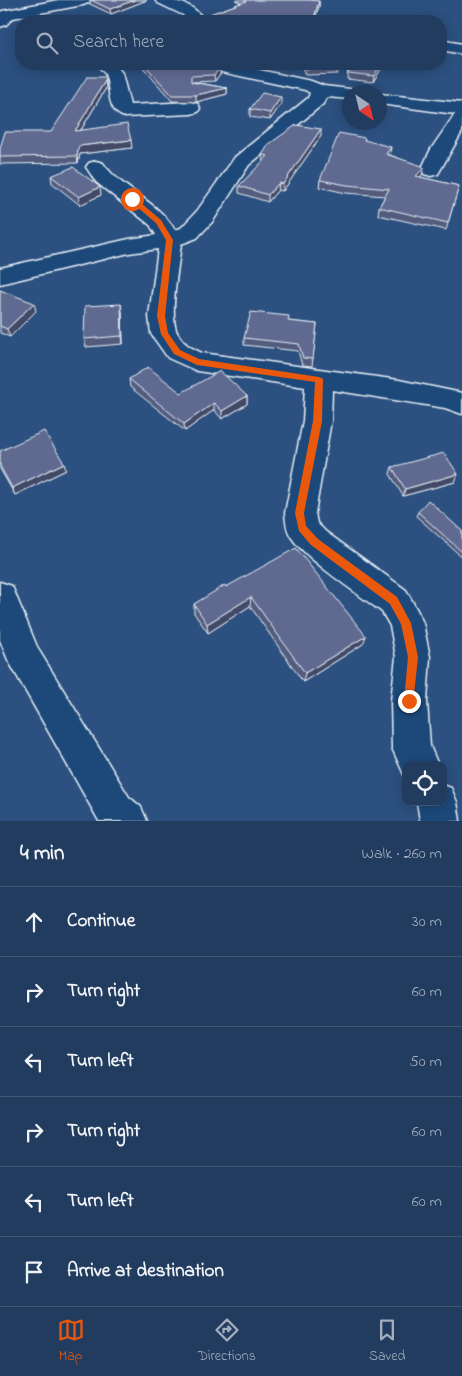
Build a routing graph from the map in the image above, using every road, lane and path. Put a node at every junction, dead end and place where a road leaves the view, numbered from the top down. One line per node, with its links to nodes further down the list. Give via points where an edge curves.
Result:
1 (83, 0): 4 (street, via 8,14)
2 (163, 0): 3 (street)
3 (192, 15)
4 (0, 22)
5 (447, 46): 6 (street)
6 (462, 49)
7 (111, 70): 12 (street, via 125,111)
8 (237, 70): 9 (street, via 311,86)
9 (319, 91): 10 (street); 17 (street, via 317,100 242,161 205,216 189,233)
10 (342, 93)
11 (387, 100): 13 (street)
12 (191, 108)
13 (462, 109)
14 (462, 117): 16 (street)
15 (96, 167): 17 (street, via 103,178 159,221)
16 (431, 170)
17 (170, 240): 18 (street, via 129,246); 19 (street, via 161,316 164,334 177,352 197,362)
18 (0, 276)
19 (319, 379): 20 (street, via 400,390); 22 (street, via 318,421 300,513 302,528 315,542 394,601 406,623 413,657 409,701 411,748)
20 (462, 404)
21 (0, 597): 24 (street, via 25,660 115,811)
22 (417, 761)
23 (438, 806): 25 (street)
24 (127, 821)
25 (440, 821)

